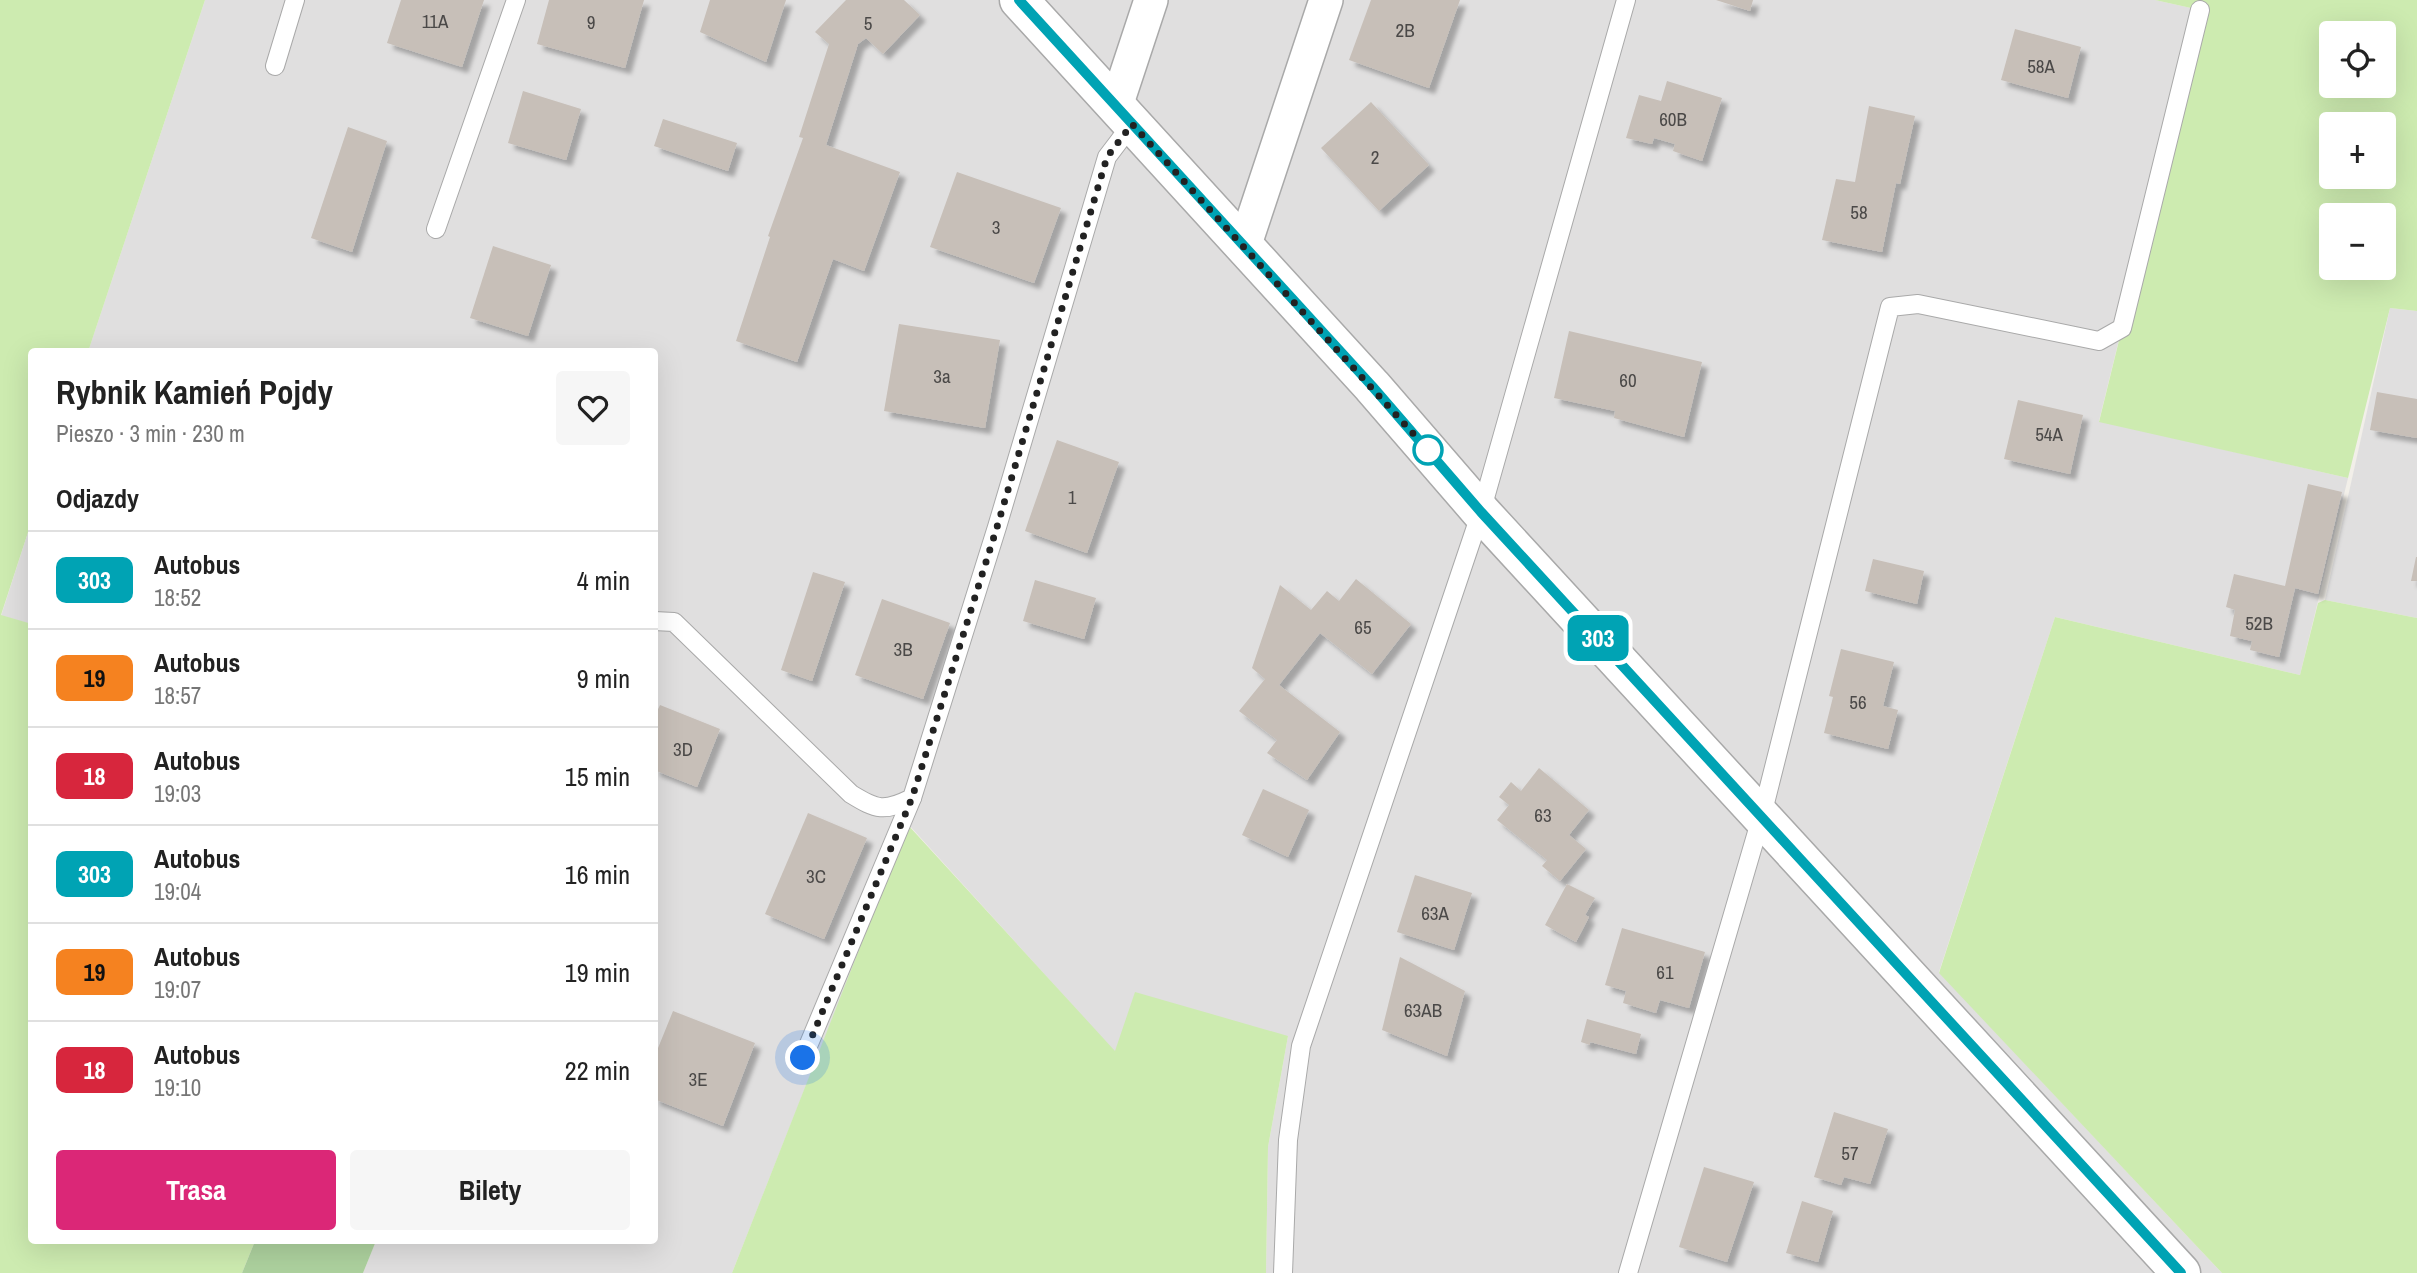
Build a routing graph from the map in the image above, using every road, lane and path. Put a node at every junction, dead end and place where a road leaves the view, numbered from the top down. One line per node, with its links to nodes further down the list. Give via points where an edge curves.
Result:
1 (295, 0): 8 (lane)
2 (516, 0): 10 (lane)
3 (1019, 0): 9 (street)
4 (1151, 0): 9 (street)
5 (1326, 0): 11 (street)
6 (1626, 0): 12 (lane)
7 (2200, 10): 15 (lane, via 2122,328 2099,341 1918,304 1890,306)
8 (275, 66)
9 (1124, 115): 11 (street); 14 (lane, via 1107,157)
10 (436, 229)
11 (1244, 247): 12 (street)
12 (1481, 512): 15 (street); 18 (lane, via 1301,1046 1288,1140)
13 (658, 621): 14 (lane, via 674,622 851,794 872,807 893,808)
14 (912, 798): 16 (lane)
15 (1762, 815): 17 (street); 19 (lane)
16 (803, 1058)
17 (2179, 1272)
18 (1283, 1273)
19 (1628, 1273)

